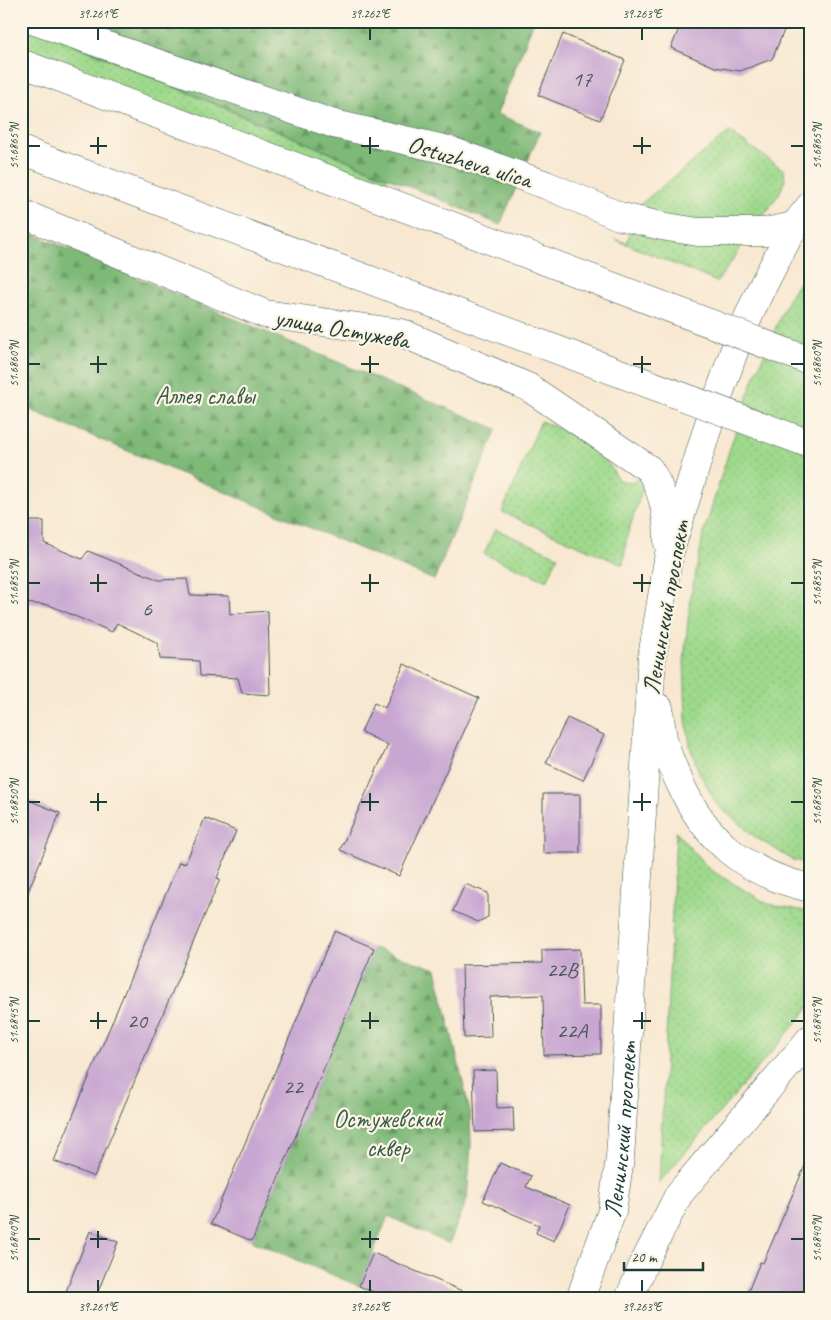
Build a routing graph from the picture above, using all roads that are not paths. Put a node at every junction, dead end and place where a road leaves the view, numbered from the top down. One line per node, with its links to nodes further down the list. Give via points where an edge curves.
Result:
1 (35, 21): 5 (main road, Ostuzheva ulica, via 334,124 448,150 546,185 619,216 698,232 765,232)
2 (21, 63): 6 (main road, bridge)
3 (21, 150): 7 (main road, bridge)
4 (21, 213): 8 (main road, улица Остужева, via 265,314 402,333 528,387 649,469 664,509)
5 (802, 216): 8 (main road, Ленинский проспект, via 759,293 738,340)
6 (810, 361)
7 (810, 444)
8 (669, 554): 9 (main road, Ленинский проспект)
9 (652, 657): 10 (main road, via 664,740 688,802 702,824 742,860 771,876); 12 (main road, Ленинский проспект, via 620,1158 612,1211)
10 (810, 888)
11 (810, 1039): 13 (main road, via 679,1194)
12 (580, 1299)
13 (629, 1299)

